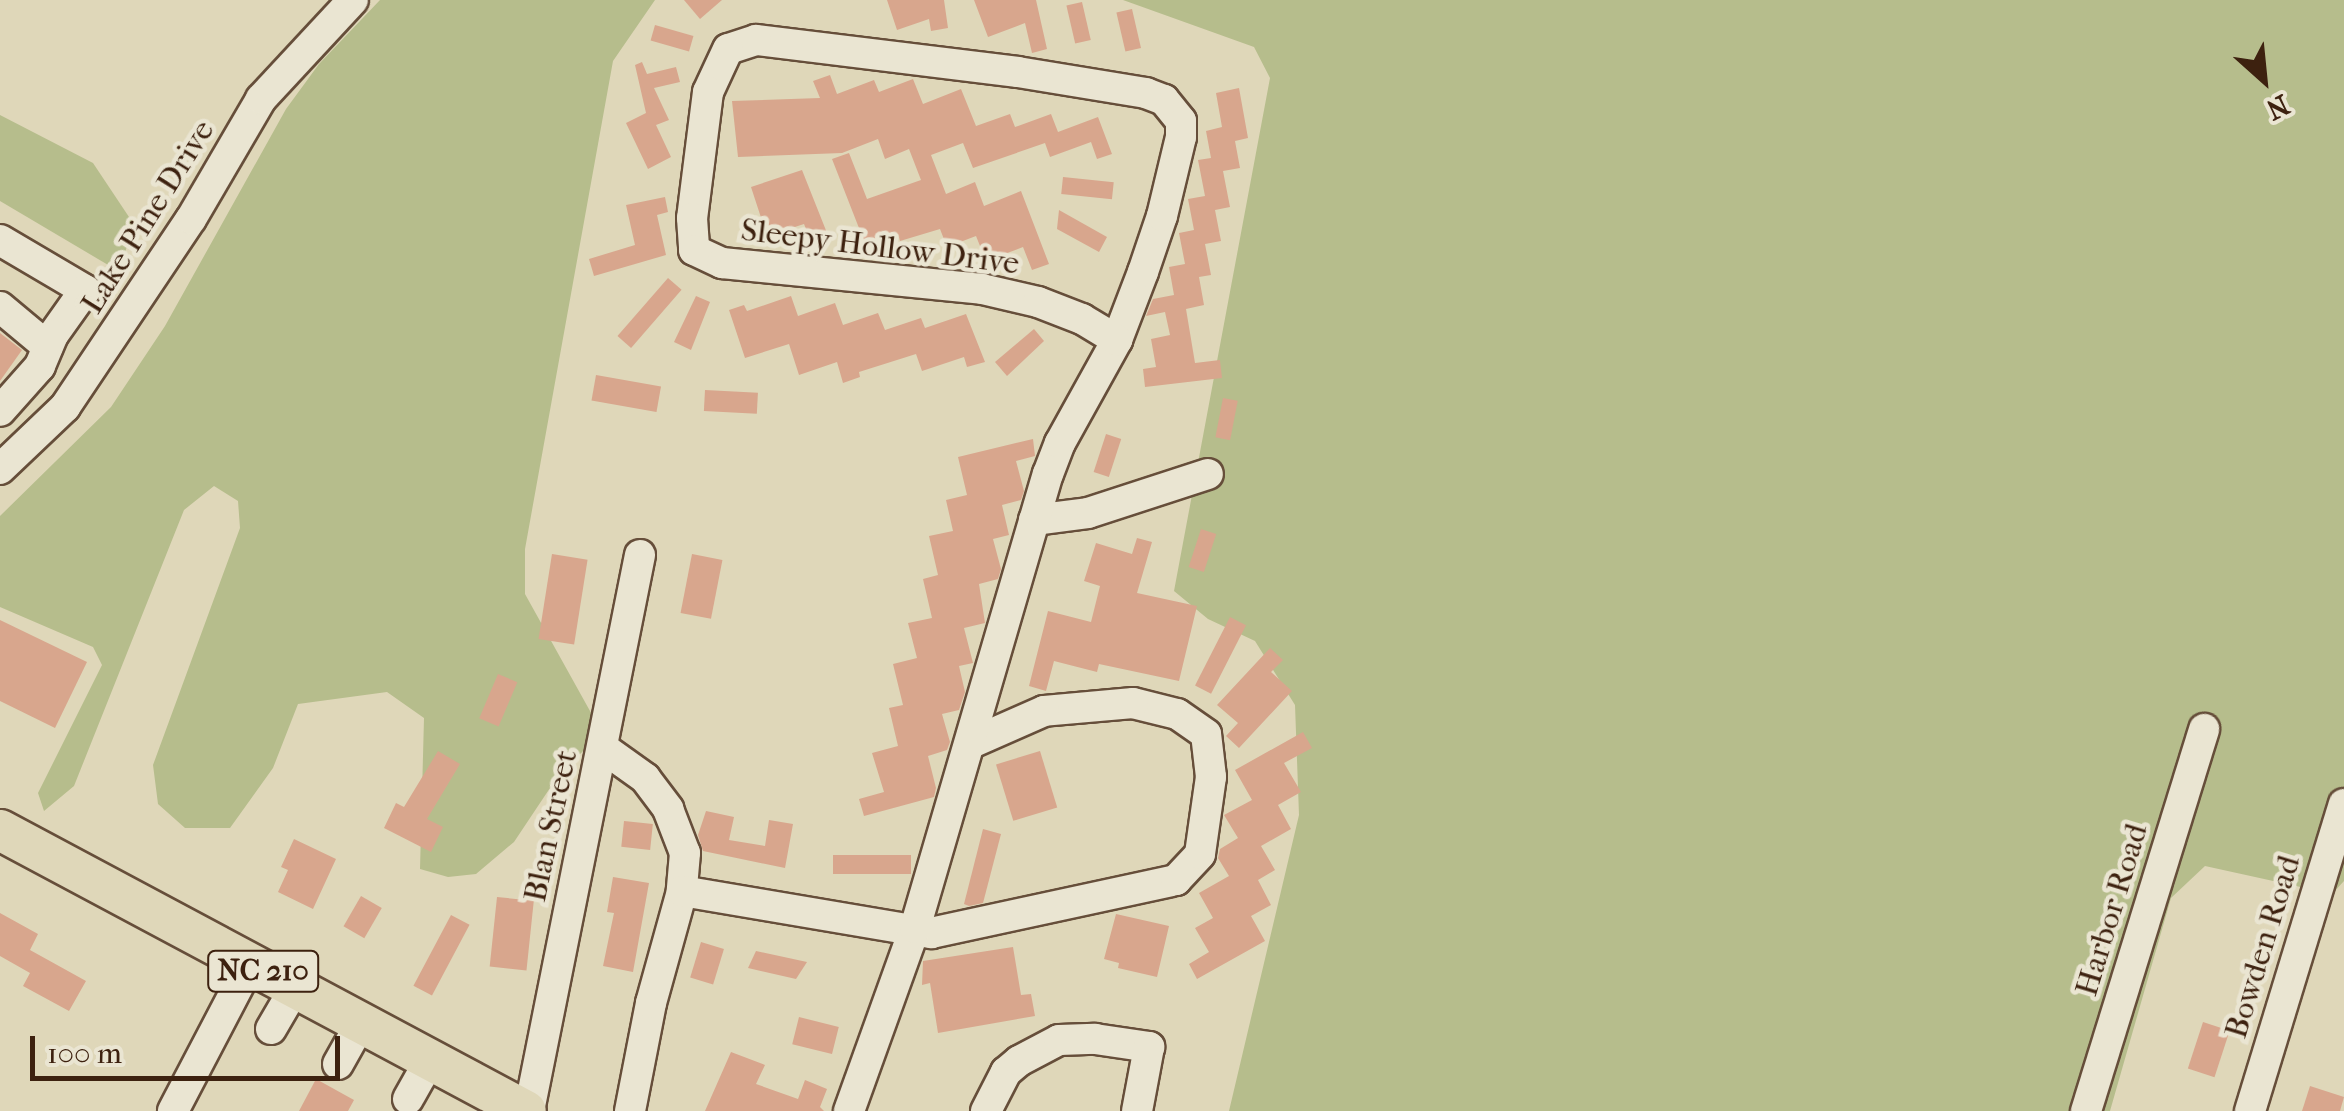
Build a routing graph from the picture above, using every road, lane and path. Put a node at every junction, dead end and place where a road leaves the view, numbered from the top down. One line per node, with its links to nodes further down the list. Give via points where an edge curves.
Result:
1 (354, 0): 7 (street, Lake Pine Drive, via 261,99 105,352 65,407)
2 (0, 240): 5 (street, via 85,290)
3 (0, 307): 5 (street)
4 (1117, 340): 4 (street, Sleepy Hollow Drive, via 1162,216 1182,137 1181,121 1164,100 1018,72 756,40 728,48 708,92 694,250 722,264 982,289 1038,302); 9 (street, Sleepy Hollow Drive, via 1060,443)
5 (48, 348): 6 (street)
6 (0, 411)
7 (0, 469)
8 (1208, 474): 9 (street, via 1088,513)
9 (1034, 520): 12 (street, Sleepy Hollow Drive)
10 (640, 555): 13 (street, Blan Street)
11 (2204, 729): 32 (street, Harbor Road)
12 (971, 743): 18 (street, Sleepy Hollow Drive); 18 (street, via 1044,711 1132,703 1177,714 1206,734 1211,776 1200,854 1176,880 964,928)
13 (603, 748): 17 (street, via 645,778 668,809 685,853); 27 (street, Blan Street)
14 (2344, 804): 16 (street, Bowden Road)
15 (0, 830): 19 (main road, NC 210)
16 (2338, 848): 33 (street, Bowden Road)
17 (682, 891): 18 (street); 28 (street)
18 (915, 928): 29 (street, Sleepy Hollow Drive)
19 (250, 964): 20 (main road, NC 210); 26 (street)
20 (295, 988): 21 (main road, NC 210); 22 (street)
21 (361, 1023): 23 (main road, NC 210); 24 (street)
22 (270, 1029)
23 (430, 1060): 25 (street); 27 (main road, NC 210)
24 (338, 1064)
25 (408, 1100)
26 (173, 1111)
27 (528, 1111)
28 (630, 1111)
29 (849, 1111)
30 (986, 1111): 31 (street, via 1006,1072 1020,1062 1059,1040 1095,1039 1149,1047)
31 (1136, 1111)
32 (2086, 1111)
33 (2250, 1111)

